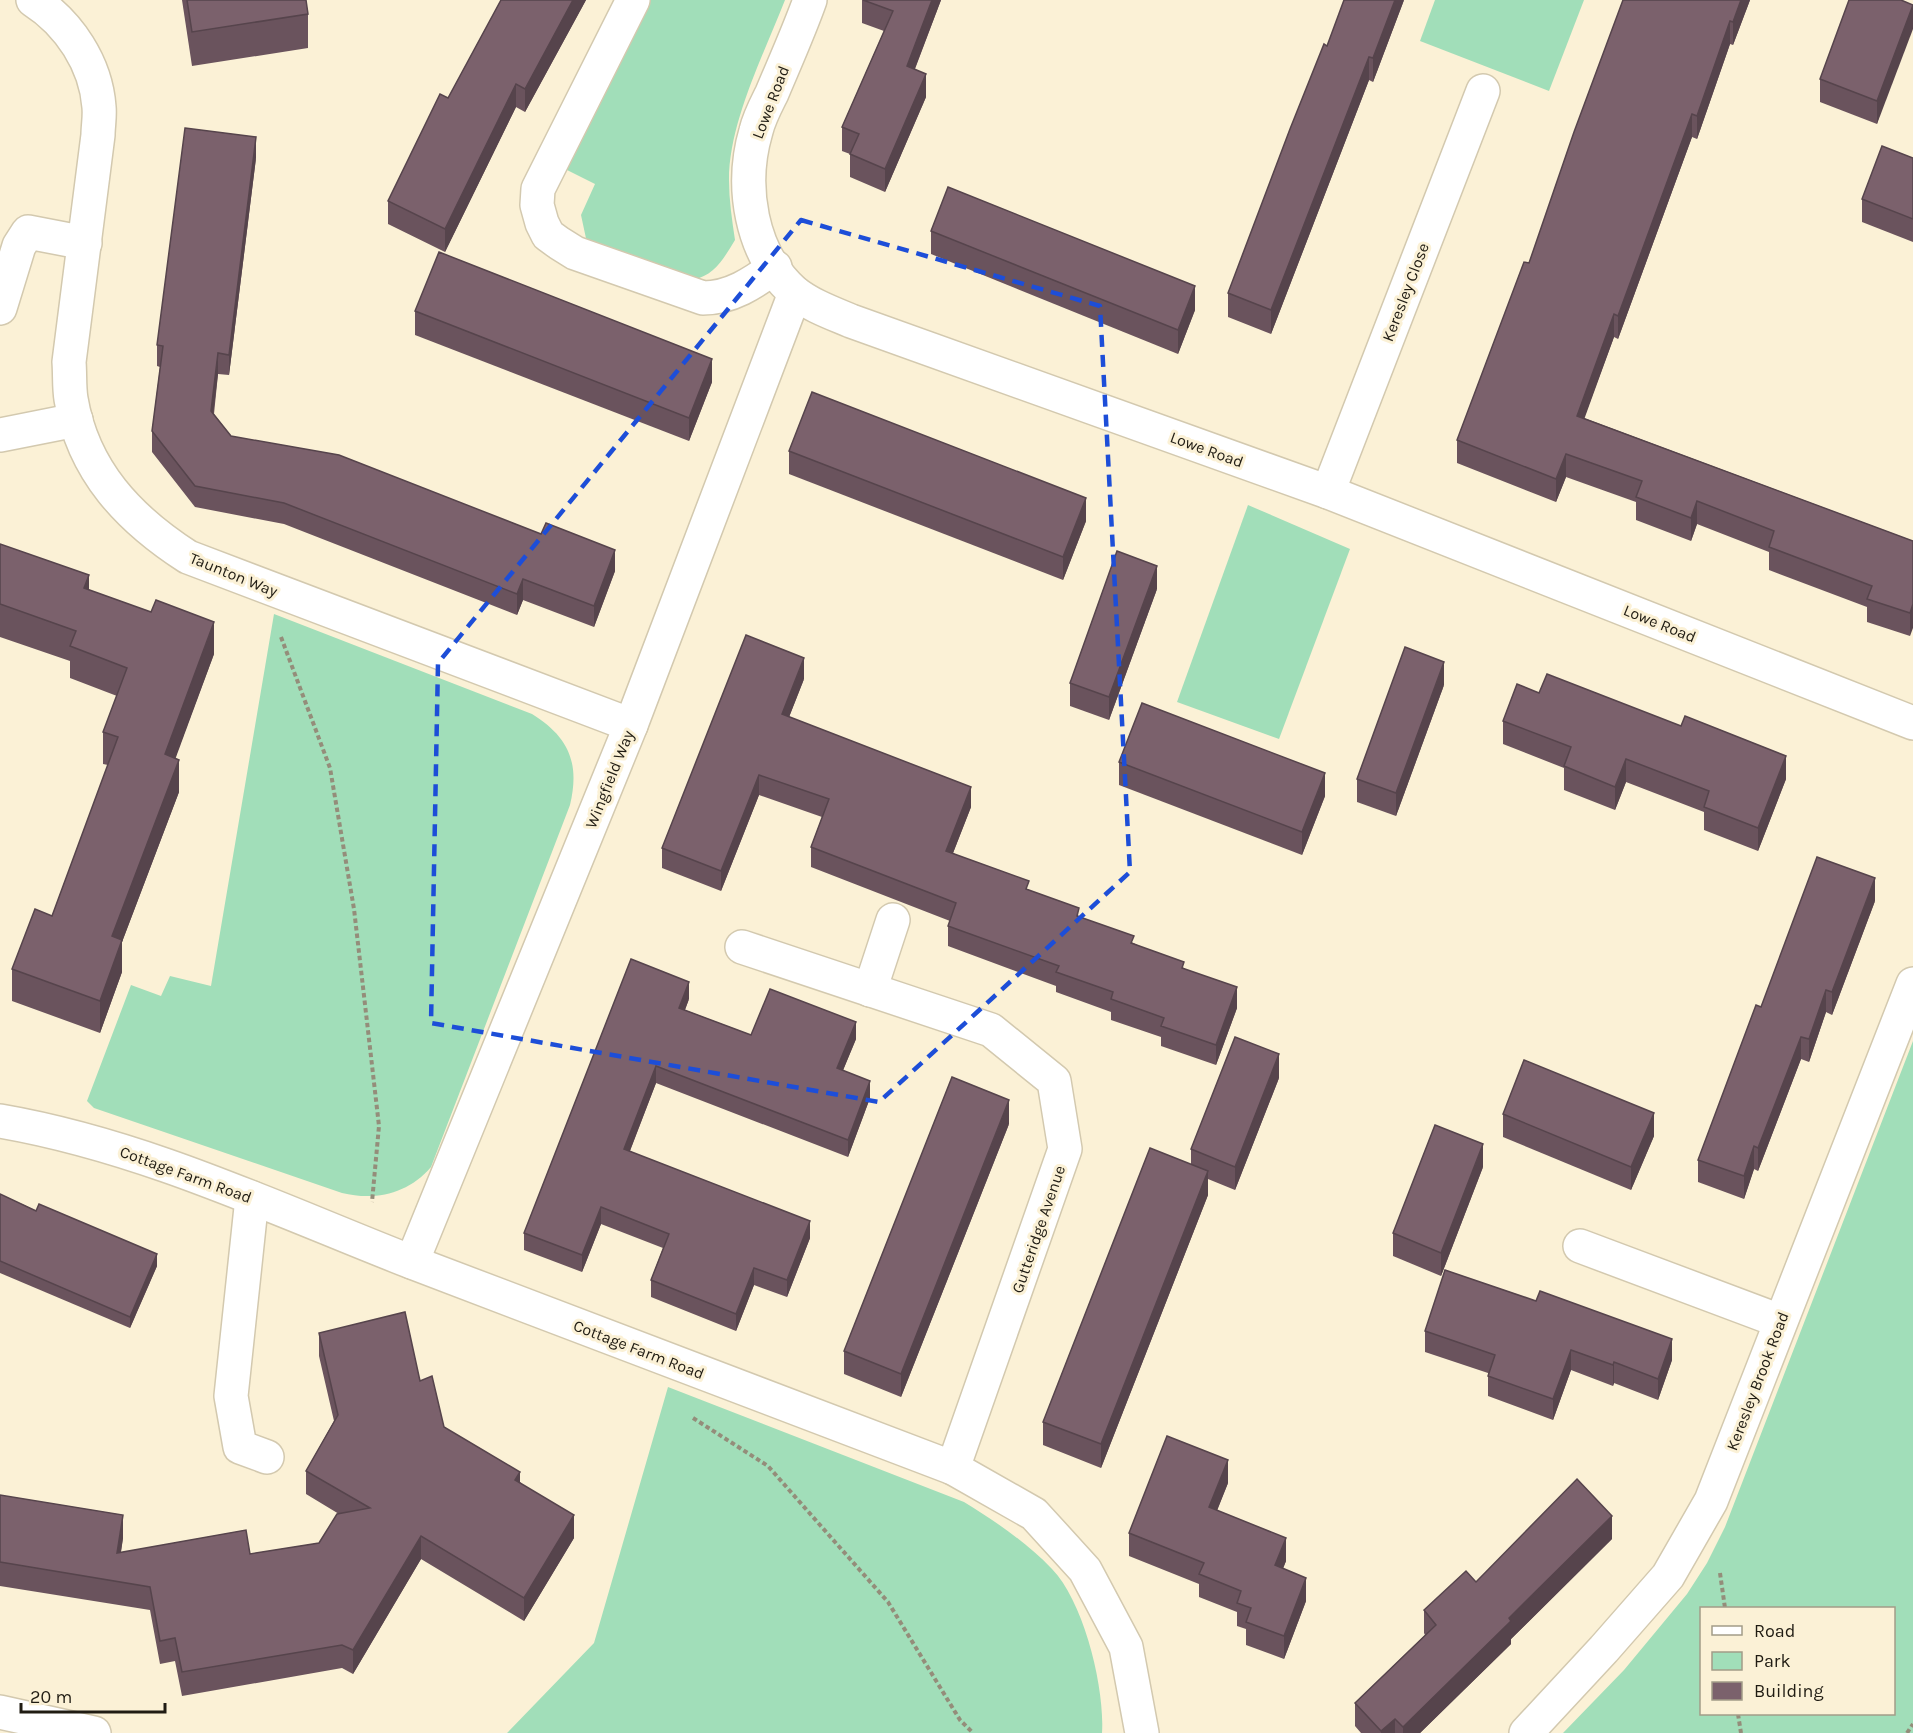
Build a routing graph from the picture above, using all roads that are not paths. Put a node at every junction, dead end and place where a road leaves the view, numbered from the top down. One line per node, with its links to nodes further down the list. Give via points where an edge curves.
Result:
1 (33, 0): 5 (street, Taunton Way, via 65,27 90,69 95,87 98,135)
2 (633, 0): 6 (street, via 538,189 537,205 548,235 575,253 703,298 717,298 748,286)
3 (810, 0): 6 (street, Lowe Road, via 756,130 750,162 751,214)
4 (1483, 91): 11 (street, Keresley Close)
5 (85, 243): 8 (street, via 28,232 19,246); 9 (street, Taunton Way, via 69,362)
6 (775, 267): 7 (street, Lowe Road)
7 (795, 293): 11 (street, Lowe Road, via 851,321); 13 (street, Wingfield Way)
8 (0, 308)
9 (76, 420): 10 (street); 13 (street, Taunton Way, via 112,493 137,519 188,557)
10 (0, 435)
11 (1328, 492): 12 (street, Lowe Road)
12 (1913, 723)
13 (631, 725): 21 (street, Wingfield Way)
14 (893, 920): 17 (street)
15 (742, 947): 17 (street, Gutteridge Avenue)
16 (1913, 984): 22 (street, Keresley Brook Road)
17 (870, 990): 24 (street, Gutteridge Avenue, via 991,1030 1054,1081 1065,1149)
18 (0, 1121): 19 (street, Cottage Farm Road, via 118,1149)
19 (252, 1198): 21 (street, Cottage Farm Road); 23 (street, via 231,1396 240,1447)
20 (1580, 1246): 22 (street)
21 (412, 1262): 24 (street, Cottage Farm Road)
22 (1780, 1321): 28 (street, Keresley Brook Road, via 1711,1501 1668,1576)
23 (267, 1457)
24 (953, 1468): 27 (street, Cottage Farm Road, via 1034,1514 1085,1570 1126,1647)
25 (0, 1712): 26 (street)
26 (94, 1733)
27 (1142, 1733)
28 (1526, 1733)

